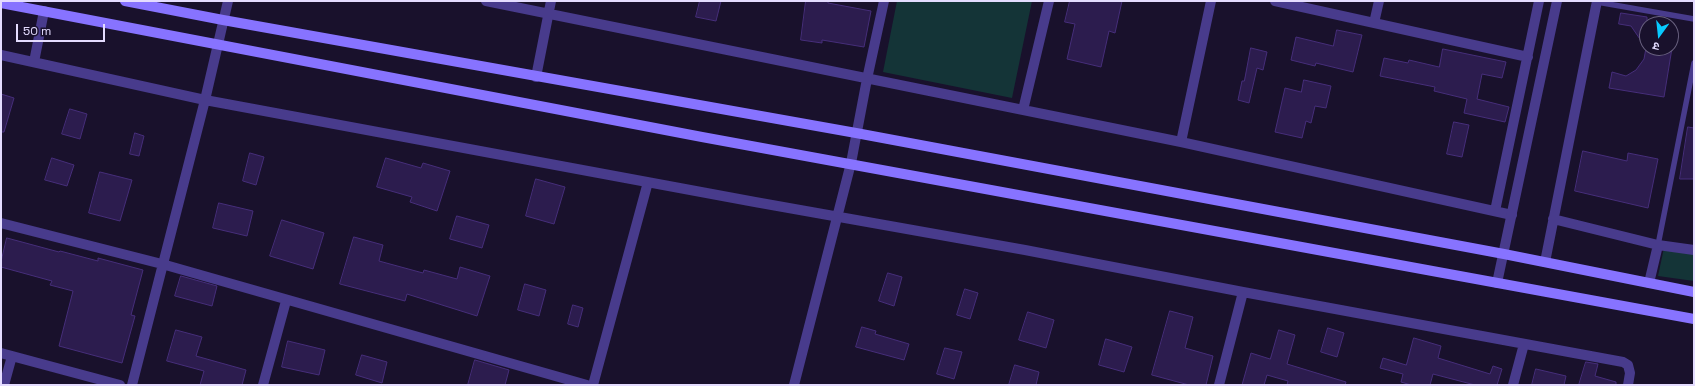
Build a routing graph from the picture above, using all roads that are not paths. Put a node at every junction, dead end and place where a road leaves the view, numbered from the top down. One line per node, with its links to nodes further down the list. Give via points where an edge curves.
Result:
1 (125, 1): 17 (main road)
2 (228, 1): 17 (street)
3 (486, 1): 15 (street)
4 (551, 1): 15 (street)
5 (884, 1): 25 (street)
6 (1049, 1): 27 (street)
7 (1211, 1): 29 (street)
8 (1275, 1): 18 (street)
9 (1379, 1): 18 (street)
10 (1539, 1): 21 (street)
11 (1557, 1): 33 (street)
12 (1597, 1): 16 (lane); 35 (street)
13 (1, 3): 14 (main road)
14 (44, 11): 19 (main road); 22 (street)
15 (548, 14): 24 (street); 25 (street)
16 (1694, 19)
17 (223, 20): 19 (street); 24 (main road)
18 (1374, 23): 21 (street)
19 (217, 45): 26 (street); 30 (main road)
20 (1, 55): 22 (street)
21 (1528, 56): 32 (street)
22 (34, 62): 26 (street)
23 (1694, 63): 37 (lane)
24 (536, 77): 28 (main road)
25 (867, 78): 27 (street); 28 (street)
26 (205, 100): 31 (street); 41 (street)
27 (1023, 110): 29 (street)
28 (856, 133): 30 (street); 39 (main road)
29 (1182, 142): 32 (street)
30 (851, 163): 34 (street); 42 (main road)
31 (648, 182): 34 (street); 56 (street)
32 (1495, 211): 33 (street)
33 (1512, 215): 39 (street)
34 (838, 217): 44 (street); 57 (street)
35 (1553, 219): 37 (street); 40 (street)
36 (1, 223): 41 (street)
37 (1658, 244): 38 (street); 43 (street)
38 (1694, 250)
39 (1504, 254): 40 (main road); 42 (street)
40 (1545, 262): 43 (main road)
41 (162, 264): 46 (street); 53 (street)
42 (1497, 283): 47 (main road)
43 (1649, 283): 45 (main road)
44 (1243, 292): 48 (street); 58 (street)
45 (1694, 292)
46 (286, 301): 54 (street); 55 (street)
47 (1694, 319)
48 (1524, 344): 59 (street); 60 (street, via 1626,363 1630,372)
49 (1, 353): 50 (street)
50 (12, 356): 51 (street); 52 (street)
51 (4, 385)
52 (120, 385)
53 (132, 385)
54 (263, 385)
55 (587, 385)
56 (593, 385)
57 (794, 385)
58 (1219, 385)
59 (1513, 385)
60 (1628, 385)

